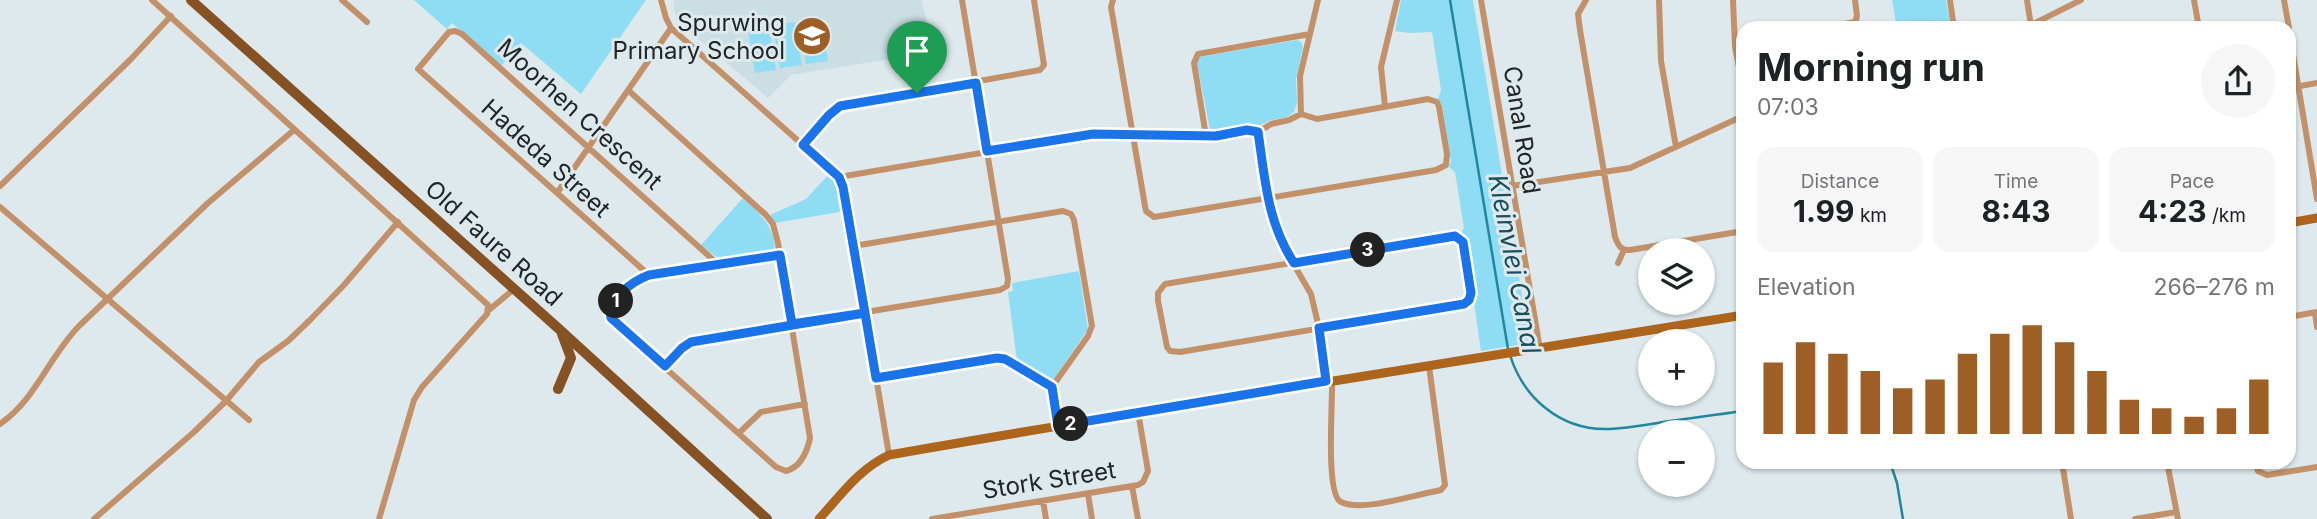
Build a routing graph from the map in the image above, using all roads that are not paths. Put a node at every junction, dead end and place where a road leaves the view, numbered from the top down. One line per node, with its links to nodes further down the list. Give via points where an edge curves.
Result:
1 (152, 0): 20 (street)
2 (191, 0): 68 (main road, Old Faure Road)
3 (342, 0): 27 (street)
4 (661, 0): 28 (street)
5 (962, 0): 33 (street)
6 (1034, 0): 33 (street, via 1044,65 1037,72)
7 (1113, 0): 42 (street)
8 (1318, 0): 29 (street)
9 (1398, 0): 37 (street, via 1381,67)
10 (1481, 0): 51 (street, Canal Road)
11 (1586, 0): 48 (street, via 1580,7 1579,22)
12 (1659, 0): 46 (street, via 1661,61)
13 (1733, 0): 30 (street)
14 (1855, 0): 21 (street)
15 (1950, 0): 22 (street)
16 (2027, 0): 23 (street)
17 (2081, 0): 24 (street)
18 (2194, 0): 25 (street)
19 (2284, 0): 26 (street)
20 (171, 16): 40 (street); 50 (street)
21 (1855, 21)
22 (1953, 21)
23 (2029, 21)
24 (2041, 21)
25 (2198, 21)
26 (2288, 21)
27 (367, 22)
28 (671, 28): 36 (street); 44 (street)
29 (1310, 34): 38 (street, via 1300,76); 43 (street, via 1198,54 1194,63)
30 (1736, 52)
31 (418, 69): 45 (street, Moorhen Crescent, via 446,34 458,32); 52 (street, Hadeda Street)
32 (2296, 73): 35 (street)
33 (976, 83): 44 (street, via 840,106); 47 (street)
34 (2317, 83): 35 (street)
35 (2298, 86): 54 (street)
36 (629, 91): 45 (street); 63 (street, via 766,215)
37 (1385, 106): 38 (street, via 1317,119); 53 (street, via 1428,99 1437,102 1448,159 1443,168)
38 (1301, 114): 41 (street)
39 (1736, 119): 46 (street)
40 (294, 130): 58 (street); 69 (street, via 208,203)
41 (1258, 132): 43 (street); 53 (street)
42 (1132, 134): 43 (street); 47 (street, via 1093,134); 53 (street, via 1146,211 1154,217)
43 (1206, 136)
44 (803, 145): 49 (street)
45 (589, 148): 52 (street); 66 (street, Moorhen Crescent)
46 (1676, 148): 48 (street, via 1630,168)
47 (987, 151): 49 (street); 57 (street)
48 (1605, 173): 51 (street); 62 (street, via 1615,237)
49 (839, 177): 61 (street)
50 (0, 186)
51 (1512, 186): 79 (street, Canal Road)
52 (557, 193): 67 (street, Hadeda Street)
53 (1268, 197): 64 (street, via 1278,235)
54 (2317, 199)
55 (0, 207): 69 (street)
56 (2317, 218): 59 (street)
57 (999, 221): 61 (street); 71 (street, via 1008,279 1003,289); 84 (street, via 1063,211 1074,220 1091,329)
58 (398, 222): 70 (street, via 484,300); 86 (street, via 344,285 288,341 259,362)
59 (2296, 222)
60 (1736, 232): 62 (street)
61 (854, 246): 71 (street)
62 (1624, 250): 65 (street)
63 (780, 255): 66 (street); 75 (street)
64 (1294, 263): 77 (street, via 1311,294); 77 (street, via 1165,284 1158,301 1167,348 1174,353); 77 (street, via 1453,236 1463,242 1471,293 1466,303)
65 (1618, 263)
66 (719, 264): 67 (street)
67 (649, 275): 80 (street, via 634,282 612,306 611,318)
68 (514, 289): 70 (street); 78 (main road, Old Faure Road)
69 (107, 299): 86 (street); 90 (street, via 66,339 23,406)
70 (489, 310): 104 (street, via 414,400)
71 (865, 313): 75 (street); 82 (street)
72 (2316, 313): 74 (street); 76 (street)
73 (1736, 316): 79 (street)
74 (2296, 316)
75 (792, 324): 80 (street, via 691,342); 87 (street)
76 (2317, 327)
77 (1319, 328): 83 (street)
78 (559, 329): 85 (main road, via 571,358); 105 (main road, Old Faure Road)
79 (1540, 349): 81 (street)
80 (665, 366): 92 (street)
81 (1429, 366): 83 (street); 83 (street, via 1445,485 1441,490 1371,504 1349,504 1335,496)
82 (876, 378): 84 (street, via 1001,358); 93 (street)
83 (1329, 381): 88 (street)
84 (1052, 387): 91 (street)
85 (558, 389)
86 (226, 401): 89 (street); 103 (street)
87 (805, 404): 92 (street, via 761,412); 92 (street, via 810,439 805,455 791,470 776,467)
88 (1138, 412): 91 (street); 98 (street, Stork Street, via 1148,471 1143,482)
89 (249, 420)
90 (0, 424)
91 (1058, 426): 93 (street)
92 (739, 433)
93 (889, 455): 106 (street, via 852,480)
94 (2317, 467): 97 (street, via 2267,475)
95 (2063, 469): 111 (street)
96 (2168, 469): 101 (street)
97 (2257, 469)
98 (1132, 486): 99 (street, Stork Street); 110 (street)
99 (1088, 494): 100 (street, Stork Street); 109 (street)
100 (1043, 500): 102 (street, Stork Street); 108 (street)
101 (2177, 516): 112 (street)
102 (947, 518): 107 (street, Stork Street)
103 (94, 519)
104 (379, 519)
105 (767, 519)
106 (819, 519)
107 (932, 519)
108 (1046, 519)
109 (1092, 519)
110 (1138, 519)
111 (2071, 519)
112 (2135, 519)

